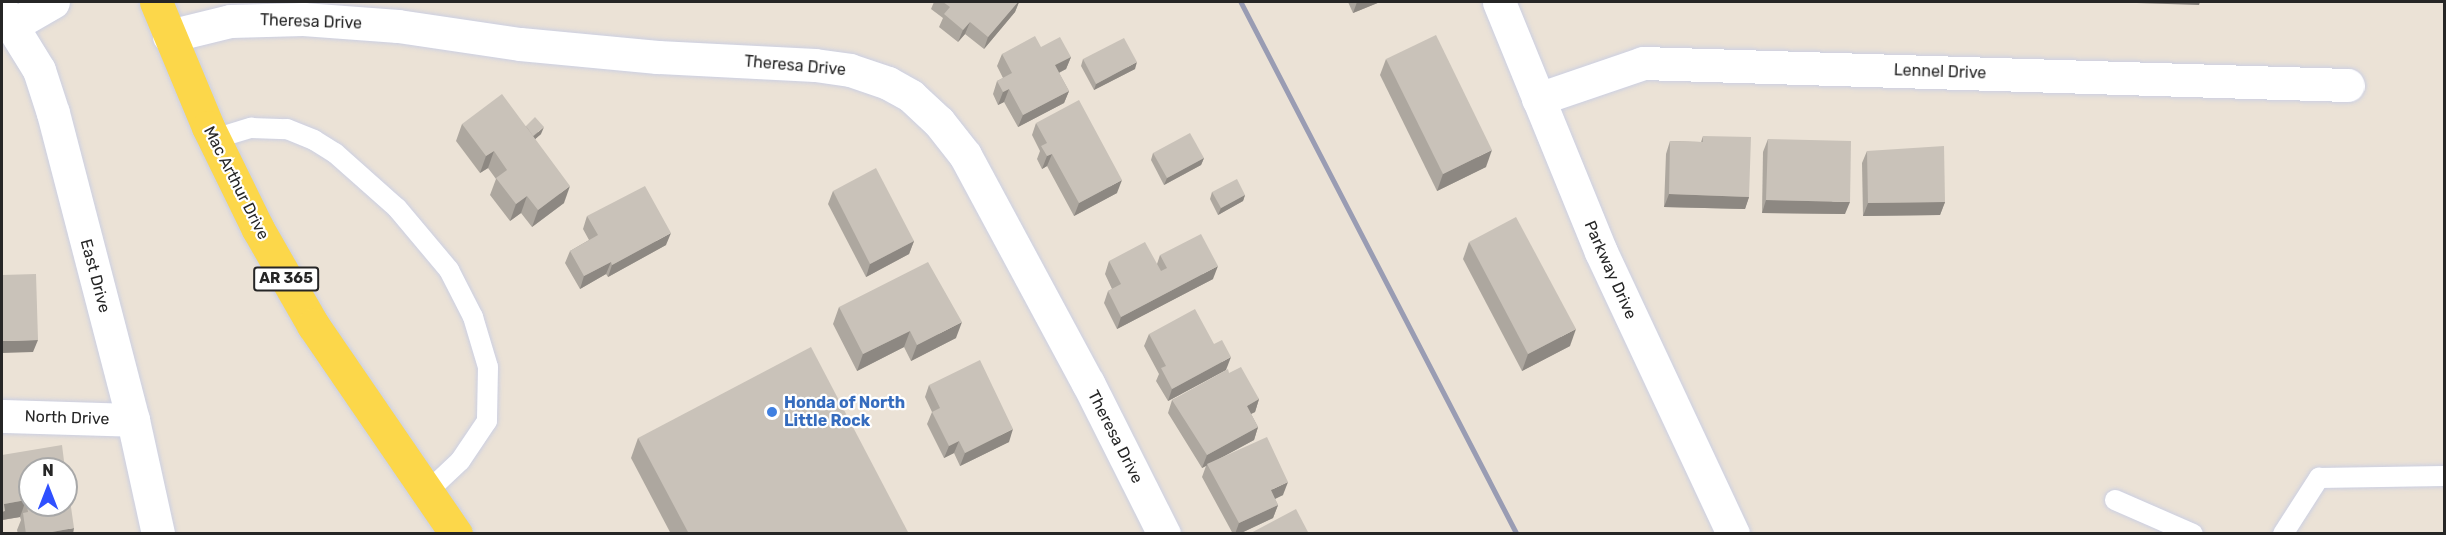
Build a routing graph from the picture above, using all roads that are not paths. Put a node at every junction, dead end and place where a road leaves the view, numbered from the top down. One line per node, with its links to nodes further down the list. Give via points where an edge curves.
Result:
1 (53, 2): 4 (street)
2 (156, 2): 5 (main road, Mac Arthur Drive / AR 365)
3 (1499, 2): 7 (street, Parkway Drive)
4 (7, 17): 10 (street, East Drive, via 39,70 53,113)
5 (169, 36): 8 (main road, Mac Arthur Drive / AR 365); 16 (street, Theresa Drive, via 230,21 315,20 657,57 815,65 850,70 888,82 911,96 939,122 965,155)
6 (2348, 85): 7 (street, Lennel Drive, via 1643,63)
7 (1538, 99): 17 (street, Parkway Drive, via 1601,252)
8 (214, 139): 12 (main road, Mac Arthur Drive / AR 365, via 313,325); 12 (lane, via 251,128 287,129 314,140 335,153 397,208 449,270 473,317 488,367 487,421 460,460)
9 (2, 416): 10 (street, North Drive)
10 (133, 420): 14 (street, East Drive)
11 (2445, 476): 19 (lane, via 2319,478)
12 (426, 493): 15 (main road, Mac Arthur Drive / AR 365)
13 (2115, 500): 18 (lane)
14 (158, 534)
15 (456, 534)
16 (1164, 534)
17 (1733, 534)
18 (2193, 534)
19 (2283, 534)

